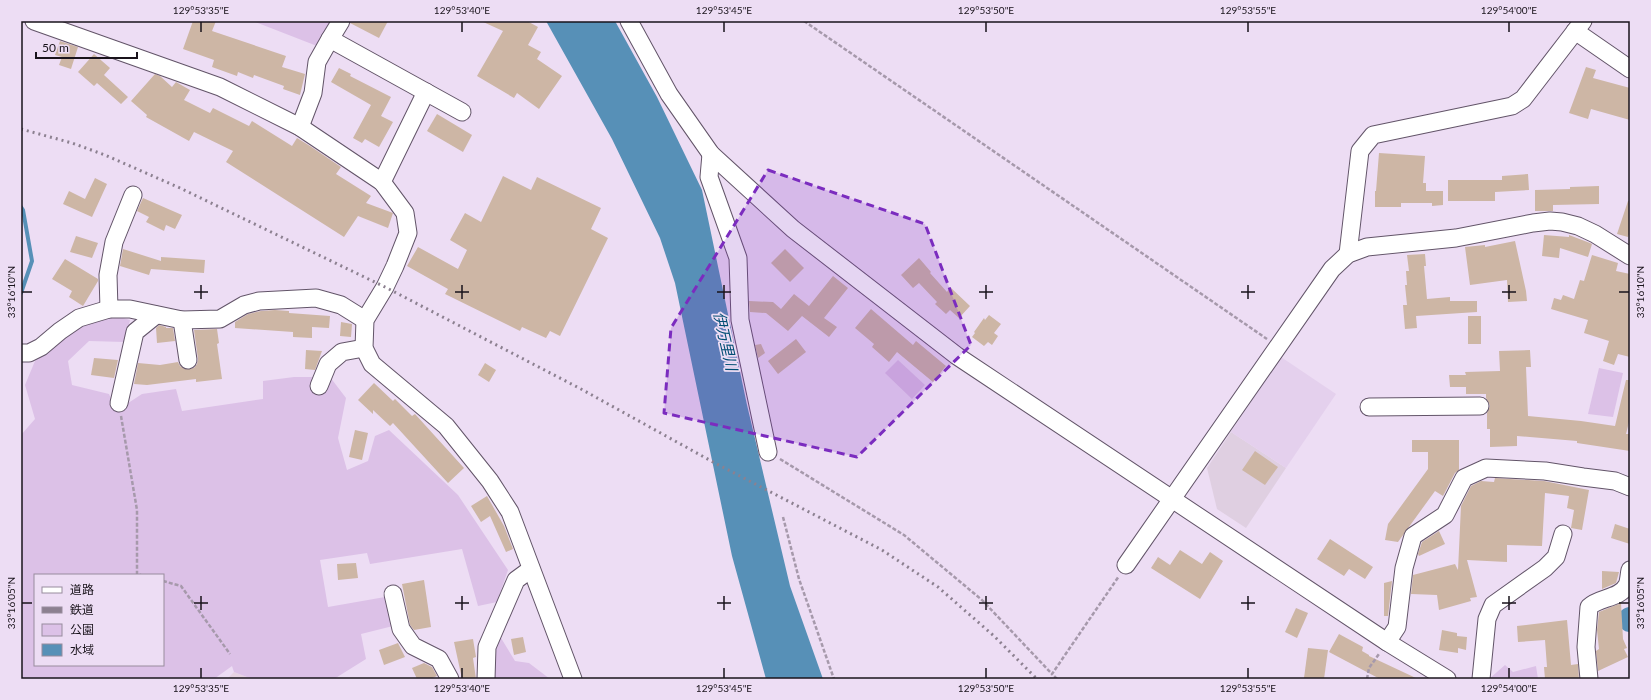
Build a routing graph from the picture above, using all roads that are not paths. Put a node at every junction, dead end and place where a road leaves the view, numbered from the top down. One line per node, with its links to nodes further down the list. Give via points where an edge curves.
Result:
1 (34, 21): 9 (street, via 220,87)
2 (341, 21): 5 (street)
3 (629, 21): 10 (street, via 669,94)
4 (1579, 26): 6 (street); 13 (street, via 1523,99 1512,106 1373,135 1360,151)
5 (330, 39): 7 (street); 9 (street, via 317,62 313,93)
6 (1630, 69)
7 (426, 92): 8 (street); 11 (street)
8 (462, 112)
9 (300, 127): 11 (street)
10 (711, 154): 26 (street, via 708,177 738,258 740,320); 28 (street, via 793,229 957,356)
11 (382, 182): 18 (street, via 405,213 408,233 392,273)
12 (134, 195): 15 (street, via 114,242 108,275)
13 (1348, 254): 14 (street, via 1367,247 1456,238 1550,221 1578,226); 28 (street, via 1332,269)
14 (1630, 256)
15 (109, 309): 16 (street); 20 (street, via 79,318 41,347 30,353)
16 (156, 315): 17 (street); 23 (street, via 135,332)
17 (182, 320): 18 (street, via 220,319 244,305 259,301 316,298 341,305); 21 (street)
18 (365, 320): 19 (street)
19 (364, 348): 22 (street, via 342,352 328,364); 31 (street, via 372,364 446,426 490,481 510,512)
20 (21, 353)
21 (188, 360)
22 (319, 386)
23 (119, 403)
24 (1480, 406): 25 (street)
25 (1369, 407)
26 (768, 452)
27 (1630, 487): 34 (street, via 1615,481 1545,471 1486,468 1464,478 1445,514 1413,536 1404,568 1397,627)
28 (1172, 498): 30 (street); 34 (street)
29 (1563, 534): 39 (street, via 1556,557 1545,568 1493,604 1486,619)
30 (1126, 565)
31 (531, 569): 36 (street, via 516,580 486,647); 37 (street)
32 (1629, 583): 40 (street, via 1619,594 1589,606 1586,647)
33 (393, 594): 35 (street, via 401,629 413,646 439,659)
34 (1387, 642): 38 (street)
35 (450, 679)
36 (486, 679)
37 (573, 679)
38 (1447, 679)
39 (1481, 679)
40 (1589, 679)

